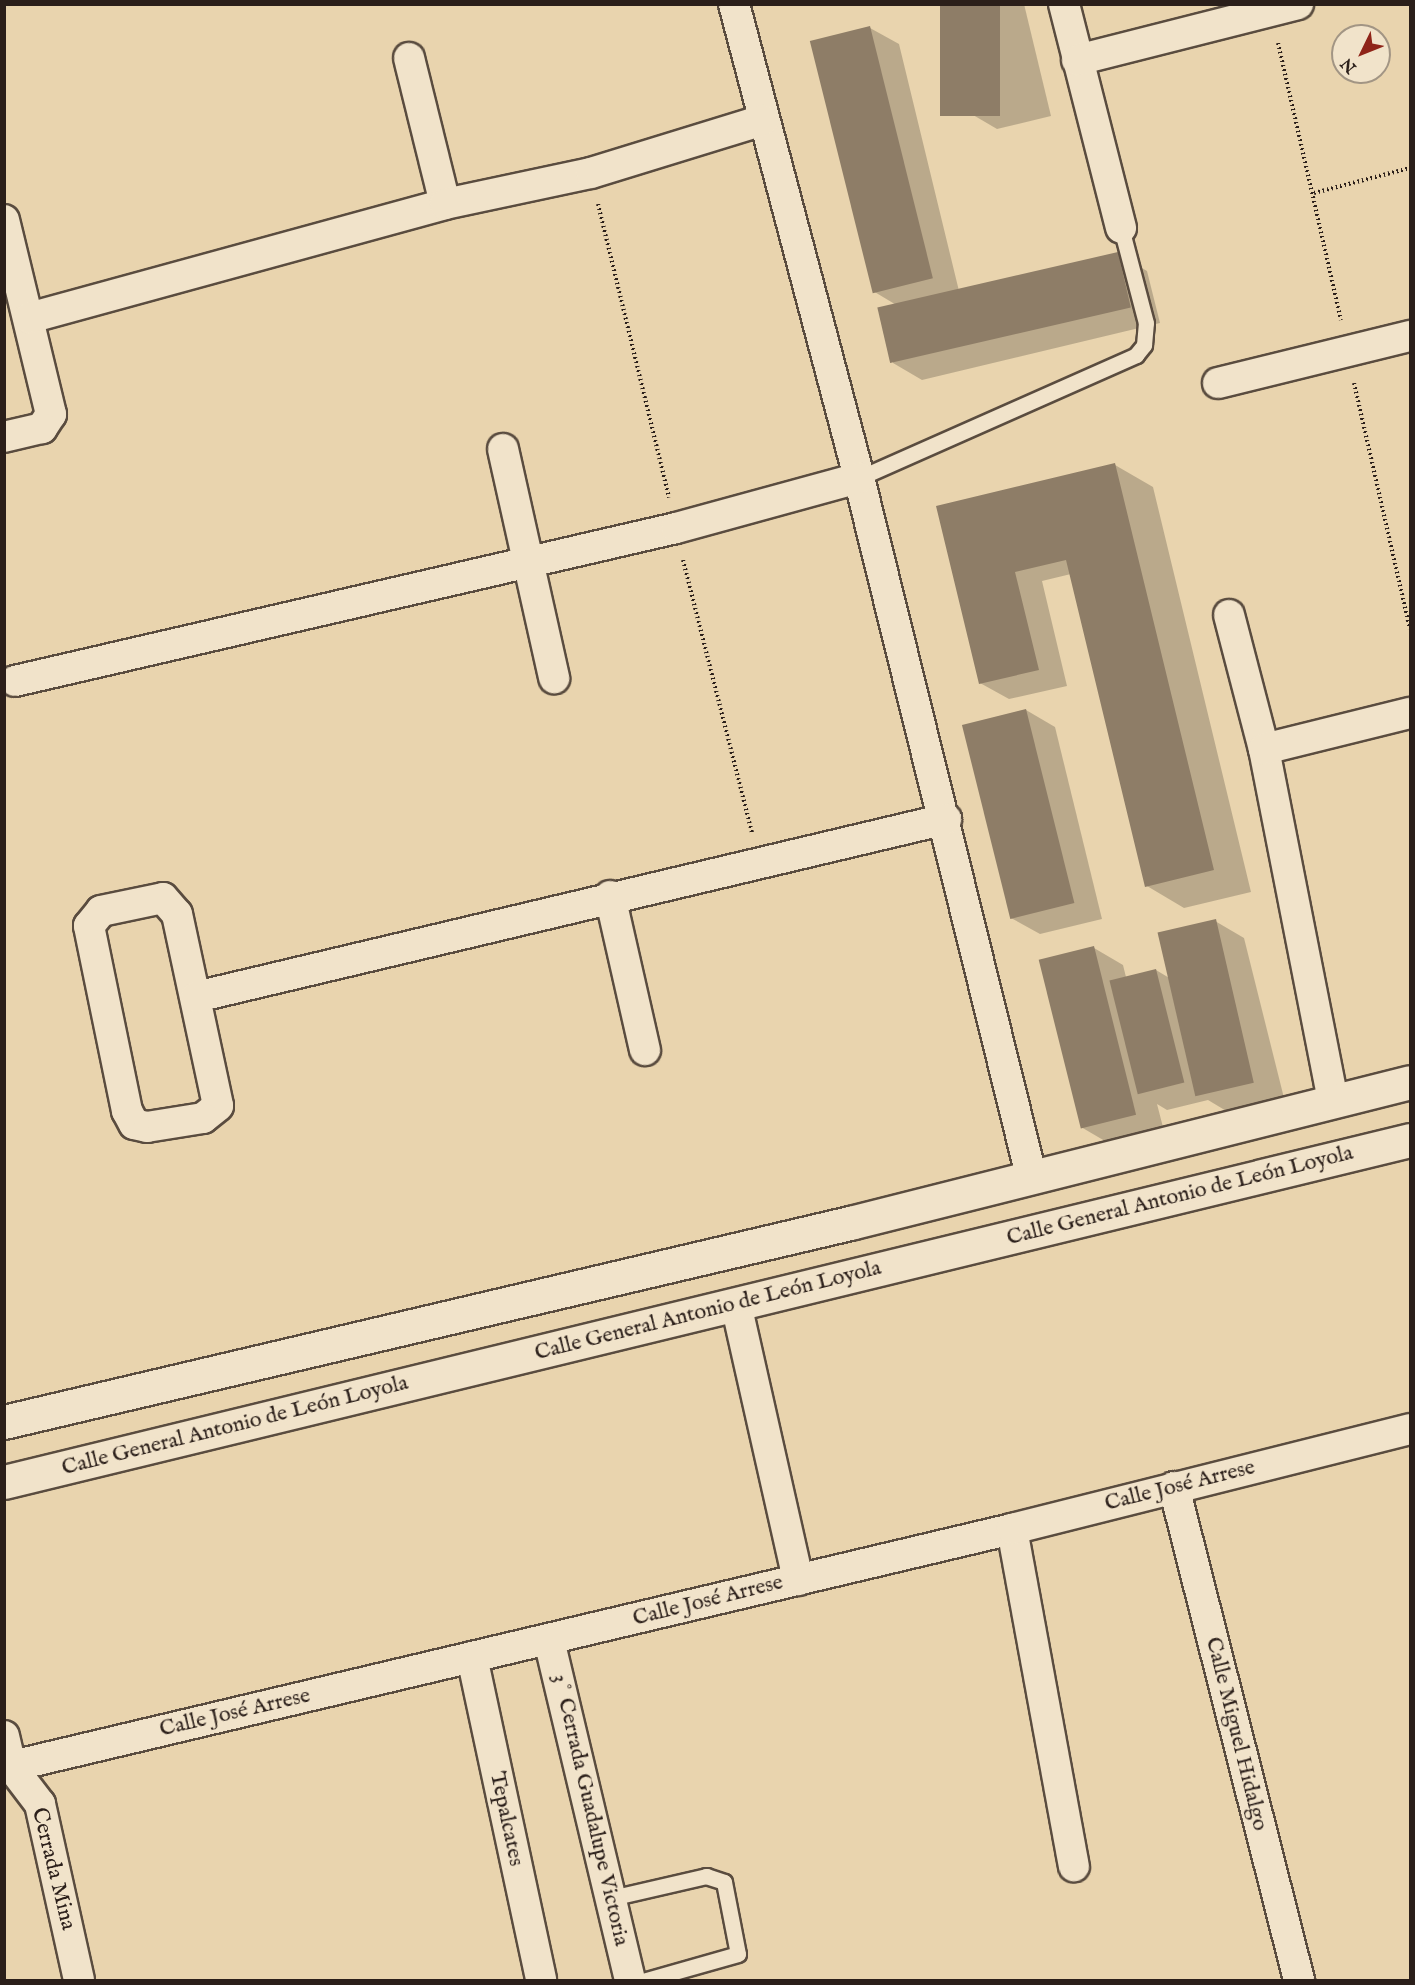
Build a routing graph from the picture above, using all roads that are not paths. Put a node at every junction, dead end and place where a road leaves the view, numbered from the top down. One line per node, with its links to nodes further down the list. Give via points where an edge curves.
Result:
1 (734, 4): 6 (street)
2 (1064, 4): 5 (street)
3 (1298, 4): 5 (street)
4 (409, 58): 7 (street)
5 (1077, 60): 9 (street)
6 (763, 120): 7 (street, via 591,173); 15 (street)
7 (445, 204): 10 (street)
8 (4, 220): 10 (street)
9 (1121, 228): 15 (lane, via 1146,323 1144,345 1136,355)
10 (29, 318): 13 (street, via 51,414 42,428)
11 (1410, 336): 12 (street)
12 (1218, 383)
13 (4, 437)
14 (503, 449): 16 (street)
15 (859, 477): 16 (street); 22 (street)
16 (524, 562): 18 (street); 19 (street)
17 (1228, 615): 21 (street)
18 (554, 678)
19 (15, 681)
20 (1410, 713): 21 (street)
21 (1264, 749): 27 (street)
22 (946, 819): 23 (street); 29 (street)
23 (610, 896): 24 (street); 25 (street)
24 (196, 997): 24 (street, via 216,1112 147,1127 134,1124 120,1078 91,920 101,912 156,898 169,902)
25 (645, 1050)
26 (1410, 1083): 27 (street)
27 (1333, 1102): 29 (street)
28 (1410, 1140): 30 (street, Calle General Antonio de León Loyola)
29 (1031, 1175): 31 (street)
30 (736, 1304): 33 (street, Calle General Antonio de León Loyola); 36 (street)
31 (6, 1416)
32 (1410, 1429): 34 (street, Calle José Arrese)
33 (4, 1482)
34 (1174, 1487): 35 (street, Calle José Arrese); 47 (street, Calle Miguel Hidalgo)
35 (1012, 1530): 36 (street, Calle José Arrese); 41 (street)
36 (798, 1580): 37 (street, Calle José Arrese)
37 (549, 1640): 38 (street, Calle José Arrese); 42 (street, 3˚ Cerrada Guadalupe Victoria)
38 (472, 1657): 40 (street, Calle José Arrese); 44 (street, Tepalcates)
39 (4, 1736): 40 (street)
40 (8, 1767): 43 (street, Cerrada Mina, via 40,1804)
41 (1074, 1866)
42 (611, 1898): 45 (street, 3˚ Cerrada Guadalupe Victoria); 46 (lane, via 711,1875 727,1890 738,1954)
43 (80, 1980)
44 (541, 1980)
45 (630, 1980)
46 (646, 1980)
47 (1299, 1980)

